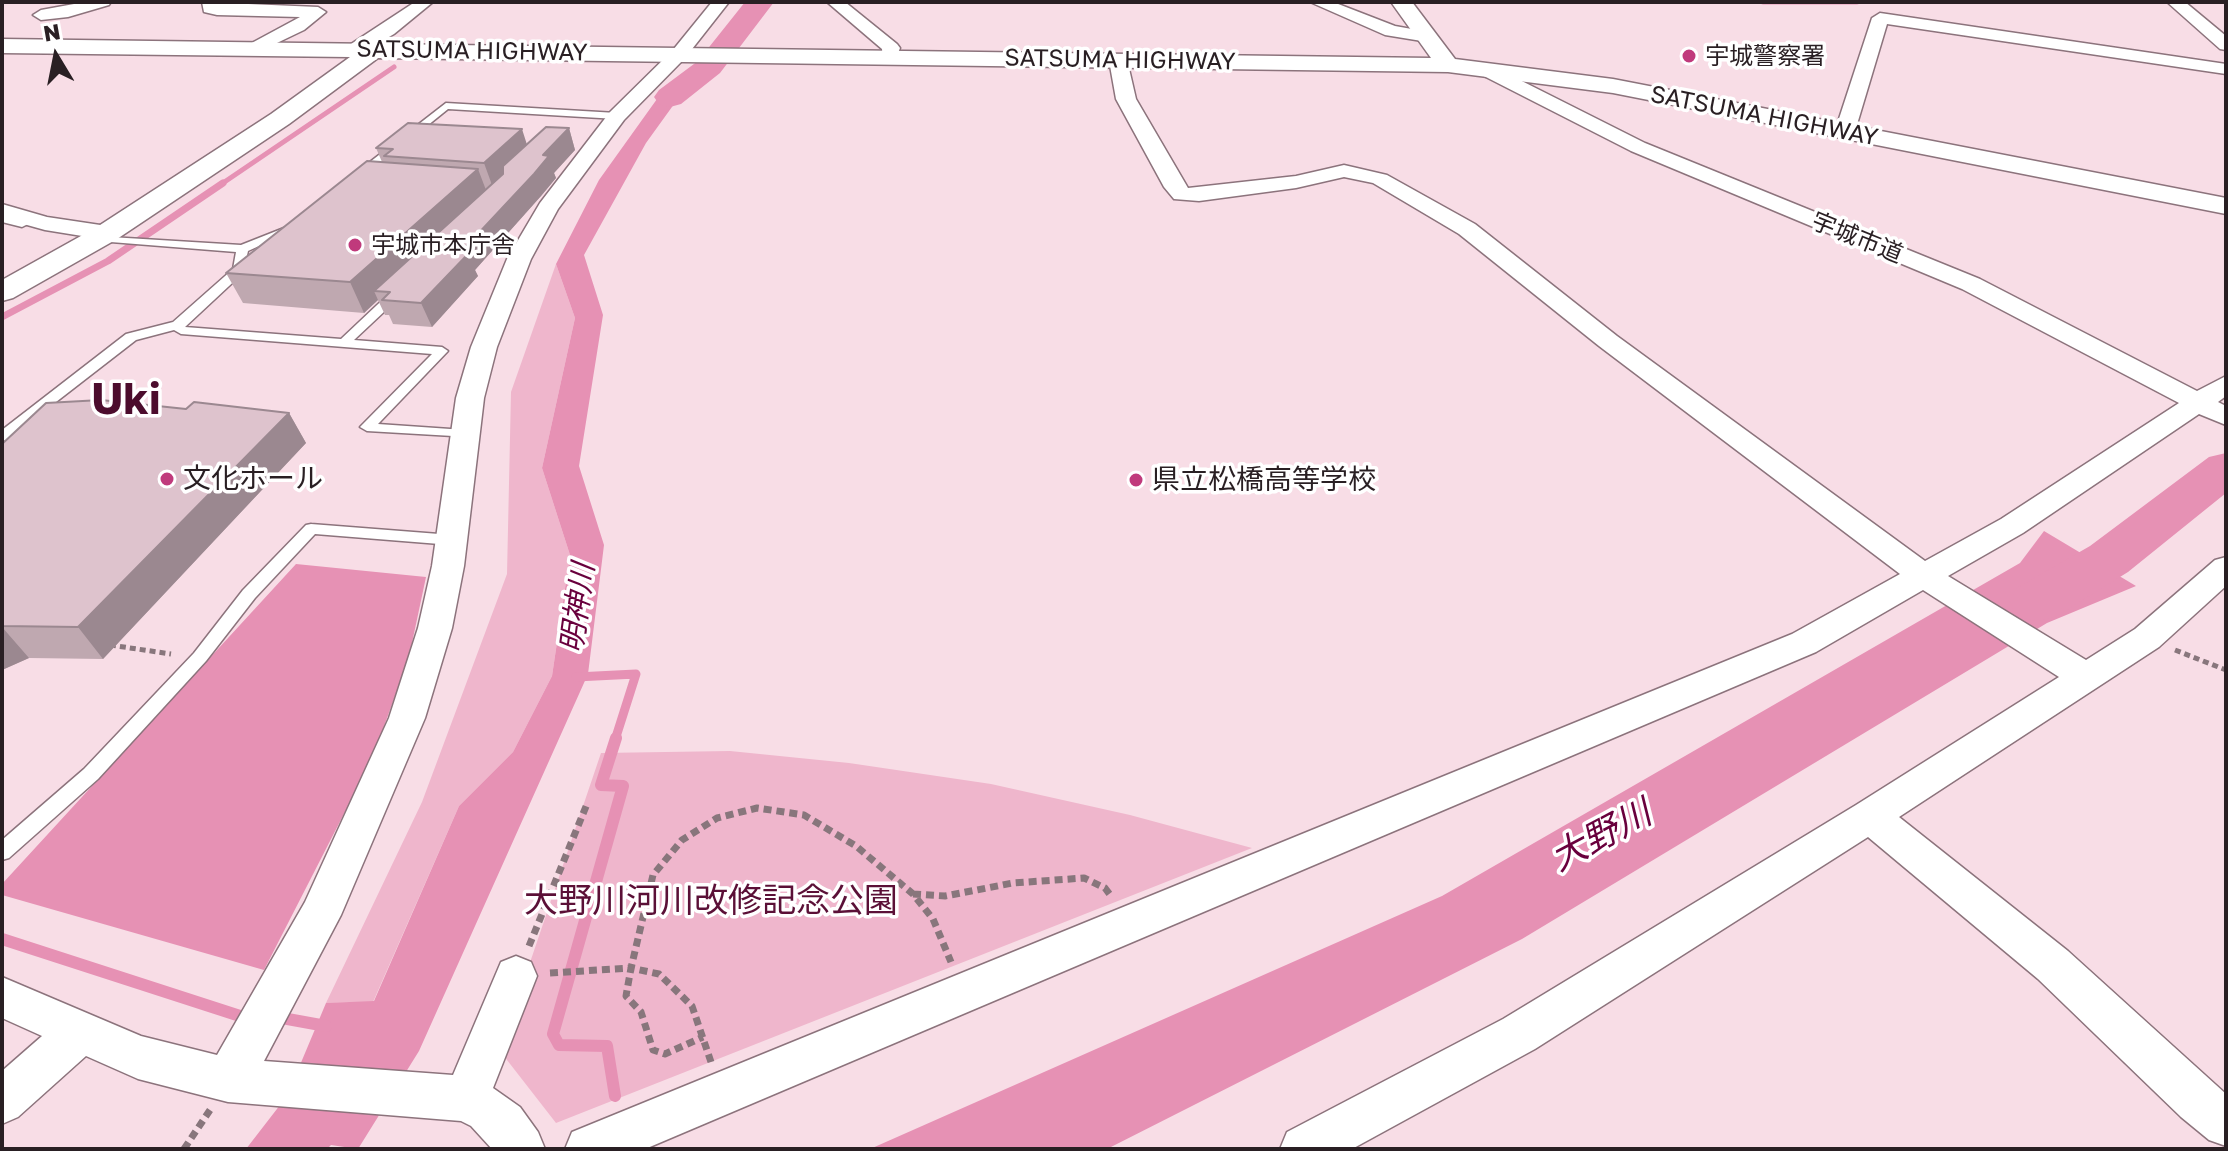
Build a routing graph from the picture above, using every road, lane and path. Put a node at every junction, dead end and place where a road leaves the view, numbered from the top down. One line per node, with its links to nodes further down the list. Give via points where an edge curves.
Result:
1 (103, 2): 9 (street)
2 (210, 2): 13 (street, via 217,10 318,12)
3 (425, 2): 14 (street)
4 (721, 2): 15 (street)
5 (835, 2): 16 (street, via 891,48)
6 (1318, 2): 10 (street, via 1391,31)
7 (1401, 2): 10 (street)
8 (2175, 2): 11 (street)
9 (41, 15)
10 (1428, 37): 18 (street)
11 (2226, 45)
12 (2, 46): 13 (street, SATSUMA HIGHWAY)
13 (254, 49): 14 (street, SATSUMA HIGHWAY)
14 (364, 50): 15 (street, SATSUMA HIGHWAY); 31 (street, via 280,119)
15 (682, 54): 16 (street, SATSUMA HIGHWAY); 21 (street)
16 (889, 57): 17 (street, SATSUMA HIGHWAY)
17 (1118, 60): 18 (street, SATSUMA HIGHWAY); 42 (street, via 1126,99 1182,194 1296,182 1344,171 1380,179 1467,229 1608,341)
18 (1448, 65): 19 (street, SATSUMA HIGHWAY)
19 (1484, 69): 22 (street, SATSUMA HIGHWAY, via 1613,86); 37 (street, 宇城市道, via 1638,147 1971,284)
20 (2226, 69): 22 (street, via 1880,18)
21 (617, 116): 23 (lane, via 575,119 446,106); 38 (street, via 548,208 519,259 484,347)
22 (1845, 131): 26 (street, SATSUMA HIGHWAY)
23 (408, 138): 24 (lane); 25 (lane, via 351,182)
24 (424, 138)
25 (365, 183)
26 (2226, 206)
27 (2, 211): 29 (street)
28 (2, 219): 29 (lane, via 22,224)
29 (32, 219): 31 (street)
30 (295, 225): 32 (lane)
31 (108, 237): 32 (lane); 34 (street)
32 (242, 249): 35 (lane, via 239,270)
33 (413, 278): 36 (lane)
34 (2, 292)
35 (177, 325): 36 (lane, via 189,331); 39 (lane, via 131,337)
36 (344, 343): 38 (lane, via 442,351 367,427)
37 (2214, 403): 42 (street)
38 (465, 434): 40 (street)
39 (2, 437)
40 (452, 540): 50 (lane, via 311,529 91,774); 59 (street, via 435,628 407,718 313,929)
41 (2226, 568): 43 (street)
42 (1931, 580): 47 (street); 52 (street, via 1804,643)
43 (2147, 638): 46 (path); 47 (street)
44 (106, 645): 45 (path)
45 (178, 655)
46 (2226, 670)
47 (2086, 677): 49 (street)
48 (587, 804): 54 (path)
49 (1870, 816): 63 (street, via 2053,965); 66 (street, via 1519,1034)
50 (2, 852)
51 (913, 894): 52 (path, via 945,896 1013,883 1084,878 1105,888); 53 (path, via 856,846 804,815 757,808 717,818 682,840 653,875); 55 (path, via 933,919)
52 (1129, 924): 55 (street)
53 (631, 968): 54 (path); 58 (path, via 659,974 692,1006); 58 (path, via 626,996 641,1012 653,1050 665,1054)
54 (536, 974): 61 (street)
55 (964, 993): 60 (street)
56 (2, 997): 57 (street)
57 (79, 1033): 59 (street, via 138,1057); 62 (street)
58 (703, 1037): 60 (path)
59 (236, 1081): 61 (street)
60 (722, 1094): 65 (street)
61 (453, 1097): 64 (street, via 487,1110)
62 (2, 1101)
63 (2226, 1123)
64 (521, 1149)
65 (589, 1149)
66 (1304, 1149)

